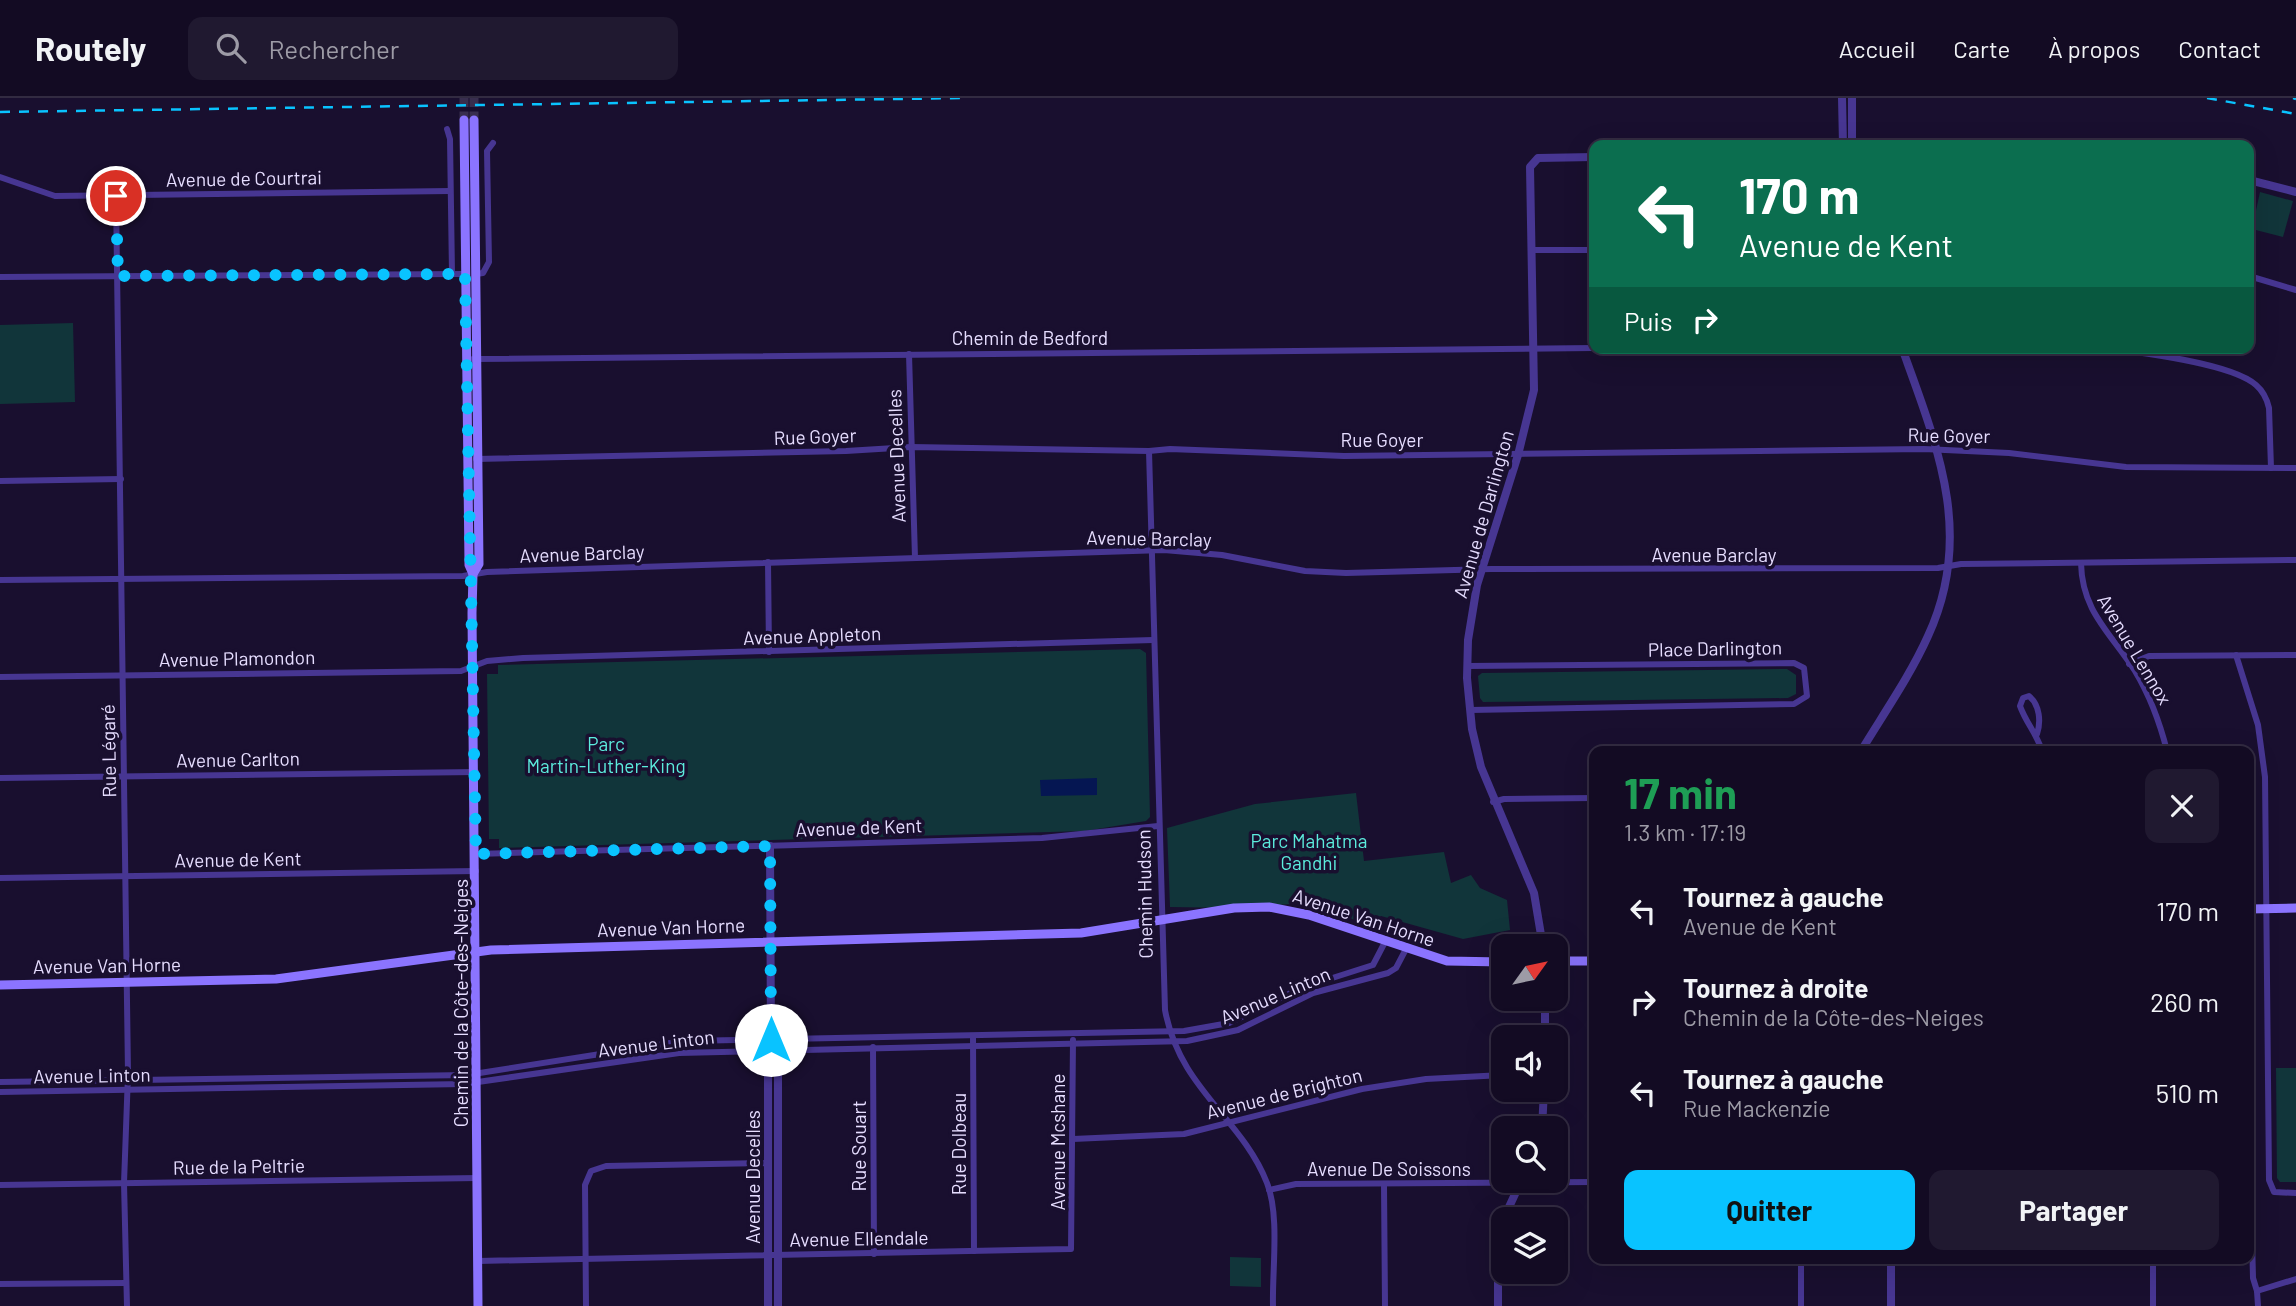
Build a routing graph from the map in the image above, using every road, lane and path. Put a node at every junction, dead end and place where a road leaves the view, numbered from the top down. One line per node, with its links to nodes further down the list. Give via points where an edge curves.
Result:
1 (1842, 98): 5 (street)
2 (1852, 98): 6 (street)
3 (469, 120): 17 (main road, Chemin de la Côte-des-Neiges)
4 (447, 129): 11 (street)
5 (1843, 140)
6 (1852, 140)
7 (493, 143): 17 (street, Chemin de la Côte-des-Neiges, via 487,151 489,262 483,273)
8 (1589, 157): 14 (street, Avenue de Darlington, via 1532,162)
9 (0, 177): 13 (street, Avenue de Courtrai, via 55,196)
10 (2254, 181): 12 (street)
11 (450, 191): 13 (street, Avenue de Courtrai); 16 (street)
12 (2296, 192)
13 (116, 196): 18 (street, Rue Légaré)
14 (1532, 250): 15 (street); 23 (street, Avenue de Darlington)
15 (1589, 250)
16 (452, 274): 17 (street); 18 (street)
17 (470, 274): 27 (main road, Chemin de la Côte-des-Neiges); 28 (main road, Chemin de la Côte-des-Neiges)
18 (118, 276): 20 (street); 36 (street, Rue Légaré)
19 (2254, 277): 21 (street)
20 (0, 278)
21 (2296, 290)
22 (1589, 348): 23 (street, Chemin de Bedford)
23 (1535, 349): 24 (street, Chemin de Bedford); 32 (street, Avenue de Darlington, via 1534,390)
24 (909, 354): 28 (street, Chemin de Bedford); 29 (street, Avenue Decelles)
25 (1904, 354): 31 (street)
26 (2138, 354): 34 (street, via 2213,367 2255,383 2269,408)
27 (466, 359): 28 (street, Chemin de Bedford); 33 (main road, Chemin de la Côte-des-Neiges)
28 (477, 359): 33 (main road, Chemin de la Côte-des-Neiges)
29 (911, 447): 30 (street, Rue Goyer); 33 (street, Rue Goyer); 39 (street, Avenue Decelles)
30 (1149, 451): 32 (street, Rue Goyer); 38 (street, Chemin Hudson)
31 (1938, 451): 32 (street, Rue Goyer); 34 (street, Rue Goyer, via 2009,453 2126,467); 43 (street, via 1949,503)
32 (1518, 455): 44 (street, Avenue de Darlington)
33 (472, 460): 45 (main road, Chemin de la Côte-des-Neiges, via 479,564)
34 (2271, 468): 35 (street, Rue Goyer)
35 (2296, 468)
36 (121, 479): 37 (street); 47 (street, Rue Légaré)
37 (0, 481)
38 (1152, 551): 39 (street, Avenue Barclay); 44 (street, Avenue Barclay, via 1222,555 1324,573); 48 (street, Chemin Hudson)
39 (915, 558): 41 (street, Avenue Barclay)
40 (2296, 560): 42 (street, Avenue Barclay)
41 (768, 562): 45 (street, Avenue Barclay); 49 (street)
42 (2081, 563): 43 (street, Avenue Barclay); 52 (street, Avenue Lennox, via 2081,584 2093,611)
43 (1948, 566): 44 (street, Avenue Barclay); 59 (street, via 1928,636)
44 (1481, 570): 54 (street, Avenue de Darlington, via 1469,624)
45 (473, 574): 47 (street, Avenue Barclay); 53 (main road, Chemin de la Côte-des-Neiges)
46 (0, 580): 47 (street, Avenue Barclay)
47 (122, 580): 55 (street, Rue Légaré)
48 (1153, 640): 49 (street, Avenue Appleton); 67 (street, Chemin Hudson)
49 (769, 652): 53 (street, Avenue Appleton, via 523,658)
50 (2236, 655): 51 (street); 52 (street, via 2149,656); 75 (street, via 2258,725 2264,770)
51 (2296, 655)
52 (2129, 663): 61 (street, Avenue Lennox, via 2154,708)
53 (474, 666): 55 (street, Avenue Plamondon, via 461,671); 62 (main road, Chemin de la Côte-des-Neiges)
54 (1467, 666): 57 (street, Avenue de Darlington); 57 (street, Place Darlington, via 1794,663 1807,675 1807,696 1794,704)
55 (123, 675): 56 (street, Avenue Plamondon); 63 (street, Rue Légaré)
56 (0, 677)
57 (1470, 710): 66 (street, Avenue de Darlington, via 1476,750)
58 (2037, 734): 58 (street, via 2036,704 2029,696 2020,706); 60 (street)
59 (1864, 746)
60 (2041, 746)
61 (2165, 746)
62 (475, 772): 63 (street, Avenue Carlton); 69 (main road, Chemin de la Côte-des-Neiges)
63 (124, 777): 64 (street, Avenue Carlton); 71 (street, Rue Légaré)
64 (0, 778)
65 (1589, 798): 66 (street)
66 (1493, 802): 77 (street, Avenue de Darlington, via 1534,893)
67 (1158, 826): 68 (street, Avenue de Kent, via 1042,838); 76 (street, Chemin Hudson)
68 (770, 846): 69 (street, Avenue de Kent); 78 (street, Avenue Decelles)
69 (476, 854): 70 (main road, Chemin de la Côte-des-Neiges)
70 (476, 871): 71 (street, Avenue de Kent); 81 (main road, Chemin de la Côte-des-Neiges)
71 (125, 876): 72 (street, Avenue de Kent); 87 (street, Rue Légaré)
72 (0, 878)
73 (2296, 908): 75 (main road)
74 (2254, 909): 75 (main road)
75 (2268, 909): 117 (street, via 2269,1180 2278,1193)
76 (1161, 922): 78 (main road, Avenue Van Horne, via 1081,933); 79 (main road, Avenue Van Horne, via 1269,906); 89 (street, Chemin Hudson, via 1163,993)
77 (1541, 934)
78 (771, 942): 81 (main road, Avenue Van Horne); 95 (street, Avenue Decelles)
79 (1385, 942): 80 (main road, Avenue Van Horne); 85 (street, Avenue Linton, via 1373,965)
80 (1406, 949): 84 (main road, Avenue Van Horne, via 1447,961); 86 (street, Avenue Linton, via 1388,974)
81 (477, 951): 87 (main road, Avenue Van Horne, via 293,978); 99 (main road, Chemin de la Côte-des-Neiges)
82 (1568, 961): 83 (main road)
83 (1589, 961)
84 (1491, 962)
85 (1345, 973): 86 (street, Avenue Linton); 89 (street, Avenue Linton, via 1301,988 1229,1023)
86 (1347, 982): 93 (street, Avenue Linton, via 1218,1037)
87 (126, 983): 88 (main road, Avenue Van Horne); 100 (street, Rue Légaré)
88 (0, 985)
89 (1170, 1031): 90 (street, Avenue Linton); 93 (street, Chemin Hudson)
90 (1073, 1035): 91 (street, Avenue Linton); 94 (street, Avenue Mcshane)
91 (973, 1036): 92 (street, Avenue Linton); 96 (street, Rue Dolbeau)
92 (873, 1038): 95 (street, Avenue Linton); 97 (street, Rue Souart)
93 (1174, 1042): 94 (street, Avenue Linton); 104 (street, Chemin Hudson, via 1192,1079)
94 (1073, 1044): 96 (street, Avenue Linton); 105 (street, Avenue Mcshane)
95 (772, 1045): 97 (street, Avenue Linton); 99 (street, Avenue Linton); 99 (street, Avenue Linton, via 683,1041); 106 (street, Avenue Decelles); 107 (street, Avenue Decelles, via 778,1061)
96 (973, 1047): 97 (street, Avenue Linton); 119 (street, Rue Dolbeau)
97 (873, 1048): 120 (street, Rue Souart)
98 (1491, 1075): 104 (street, Avenue de Brighton, via 1381,1086)
99 (478, 1078): 100 (street, Avenue Linton); 102 (street, Avenue Linton); 108 (main road, Chemin de la Côte-des-Neiges)
100 (128, 1080): 101 (street, Avenue Linton); 102 (street, Rue Légaré)
101 (0, 1082)
102 (126, 1090): 103 (street, Avenue Linton); 111 (street, Rue Légaré)
103 (0, 1092)
104 (1226, 1123): 105 (street, Avenue de Brighton, via 1159,1137); 115 (street, Chemin Hudson, via 1249,1151)
105 (1073, 1139): 118 (street, Avenue Mcshane)
106 (767, 1163): 107 (street); 121 (street, Avenue Decelles); 123 (street, via 596,1168 587,1175 585,1185)
107 (777, 1163): 122 (street, Avenue Decelles)
108 (478, 1178): 111 (street, Rue de la Peltrie); 124 (main road, Chemin de la Côte-des-Neiges)
109 (1568, 1182): 110 (street, Avenue De Soissons)
110 (1589, 1182)
111 (124, 1183): 113 (street, Rue de la Peltrie); 130 (street, Rue Légaré)
112 (1491, 1183): 114 (street, Avenue De Soissons)
113 (0, 1185)
114 (1384, 1185): 115 (street, Avenue De Soissons, via 1296,1184); 139 (street)
115 (1269, 1190): 138 (street, Chemin Hudson)
116 (1516, 1193): 140 (street, via 1498,1231)
117 (2296, 1193)
118 (1071, 1249): 119 (street, Avenue Ellendale)
119 (974, 1251): 120 (street, Avenue Ellendale)
120 (874, 1254): 122 (street, Avenue Ellendale)
121 (768, 1255): 122 (street, Avenue Ellendale); 123 (street, Avenue Ellendale); 136 (street, Avenue Decelles)
122 (777, 1255): 137 (street, Avenue Decelles)
123 (586, 1258): 124 (street, Avenue Ellendale); 135 (street)
124 (478, 1261): 134 (main road, Chemin de la Côte-des-Neiges)
125 (1801, 1264): 141 (street)
126 (1891, 1264): 142 (street)
127 (2152, 1264): 143 (street)
128 (2253, 1264): 132 (street)
129 (2296, 1279): 132 (street)
130 (126, 1283): 131 (street); 133 (street, Rue Légaré)
131 (0, 1284)
132 (2258, 1291): 144 (street)
133 (127, 1306)
134 (478, 1306)
135 (586, 1306)
136 (768, 1306)
137 (778, 1306)
138 (1273, 1306)
139 (1385, 1306)
140 (1498, 1306)
141 (1801, 1306)
142 (1891, 1306)
143 (2153, 1306)
144 (2258, 1306)

